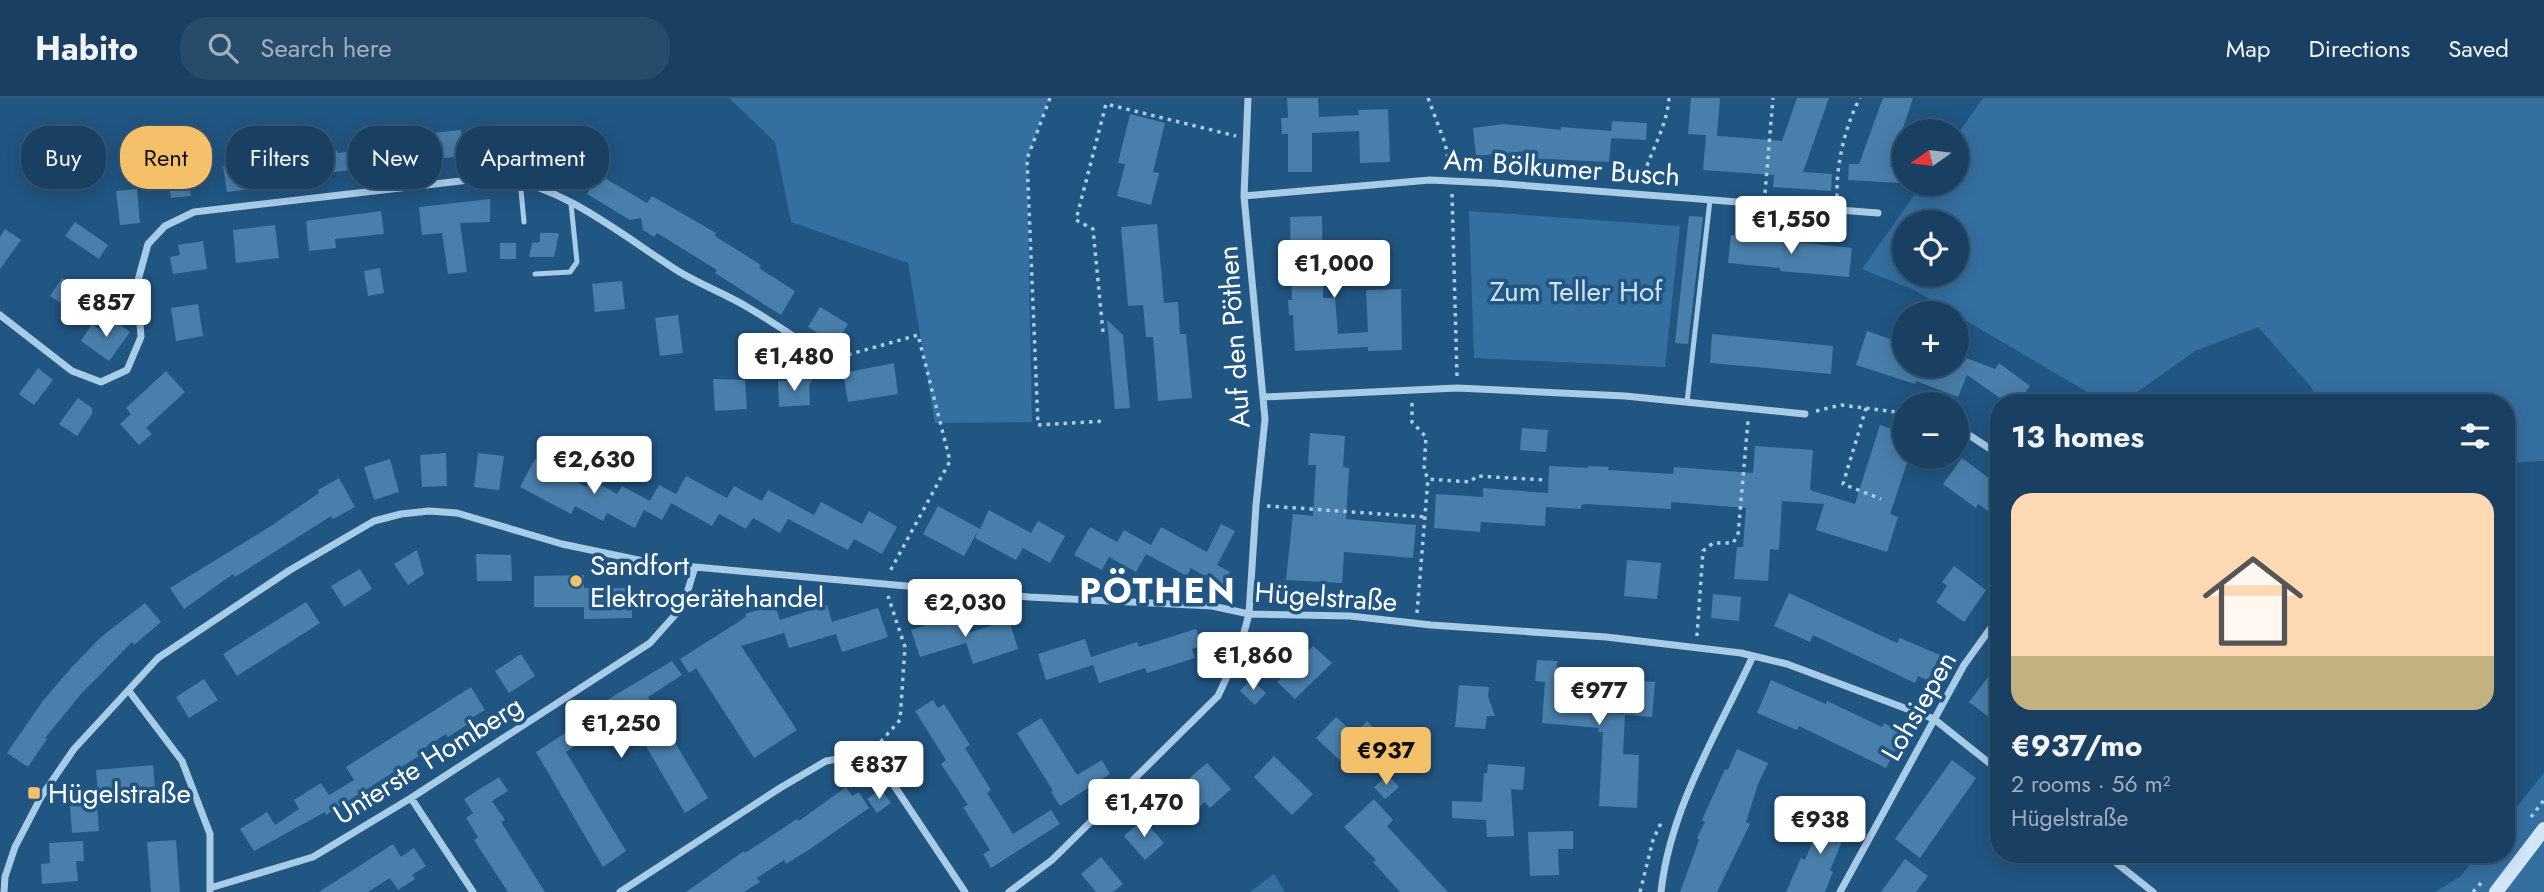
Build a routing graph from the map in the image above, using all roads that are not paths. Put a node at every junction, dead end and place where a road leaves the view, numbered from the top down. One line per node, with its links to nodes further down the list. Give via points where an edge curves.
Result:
1 (1248, 98): 5 (street, Auf den Pöthen)
2 (456, 182): 11 (street, via 194,212 165,226 148,244 137,285 141,337 127,370 101,382 72,371)
3 (521, 189): 9 (lane)
4 (539, 189): 7 (street)
5 (1244, 195): 6 (street, Am Bölkumer Busch, via 1430,180); 13 (street, Auf den Pöthen)
6 (1710, 200): 8 (street, Am Bölkumer Busch); 14 (lane)
7 (571, 204): 10 (lane, via 575,267 570,272); 12 (street, via 679,271 749,307)
8 (1878, 213)
9 (524, 222)
10 (535, 274)
11 (0, 315)
12 (829, 360)
13 (1263, 397): 14 (street, via 1457,388); 19 (street, Auf den Pöthen)
14 (1687, 402): 15 (street)
15 (1805, 414)
16 (1969, 435): 17 (street)
17 (1990, 449)
18 (695, 567): 19 (street, Hügelstraße, via 1029,597 1213,606); 22 (street, Hügelstraße, via 562,544 457,513 401,514 374,521 290,570 158,658); 25 (street, Unterste Homberg, via 682,606 650,643)
19 (1249, 614): 21 (street, Hügelstraße, via 1350,616 1606,637); 33 (street, Auf den Pöthen, via 1218,696 1052,860)
20 (1990, 629): 23 (street, Lohsiepen)
21 (1753, 656): 23 (street, Hügelstraße, via 1787,664); 34 (street, via 1691,783 1664,862)
22 (129, 691): 28 (street, via 182,761 210,834); 29 (street, Hügelstraße, via 74,748 41,797 15,847)
23 (1934, 719): 24 (street, Hügelstraße); 35 (street, Lohsiepen)
24 (1990, 764)
25 (411, 799): 28 (street, Unterste Homberg, via 313,857); 30 (street)
26 (2544, 829): 37 (main road)
27 (2116, 863): 36 (street)
28 (210, 890)
29 (4, 892)
30 (473, 892)
31 (620, 892): 32 (street, via 826,761 855,756 881,766)
32 (965, 892)
33 (1009, 892)
34 (1661, 892)
35 (1840, 892)
36 (2153, 892)
37 (2496, 892)

